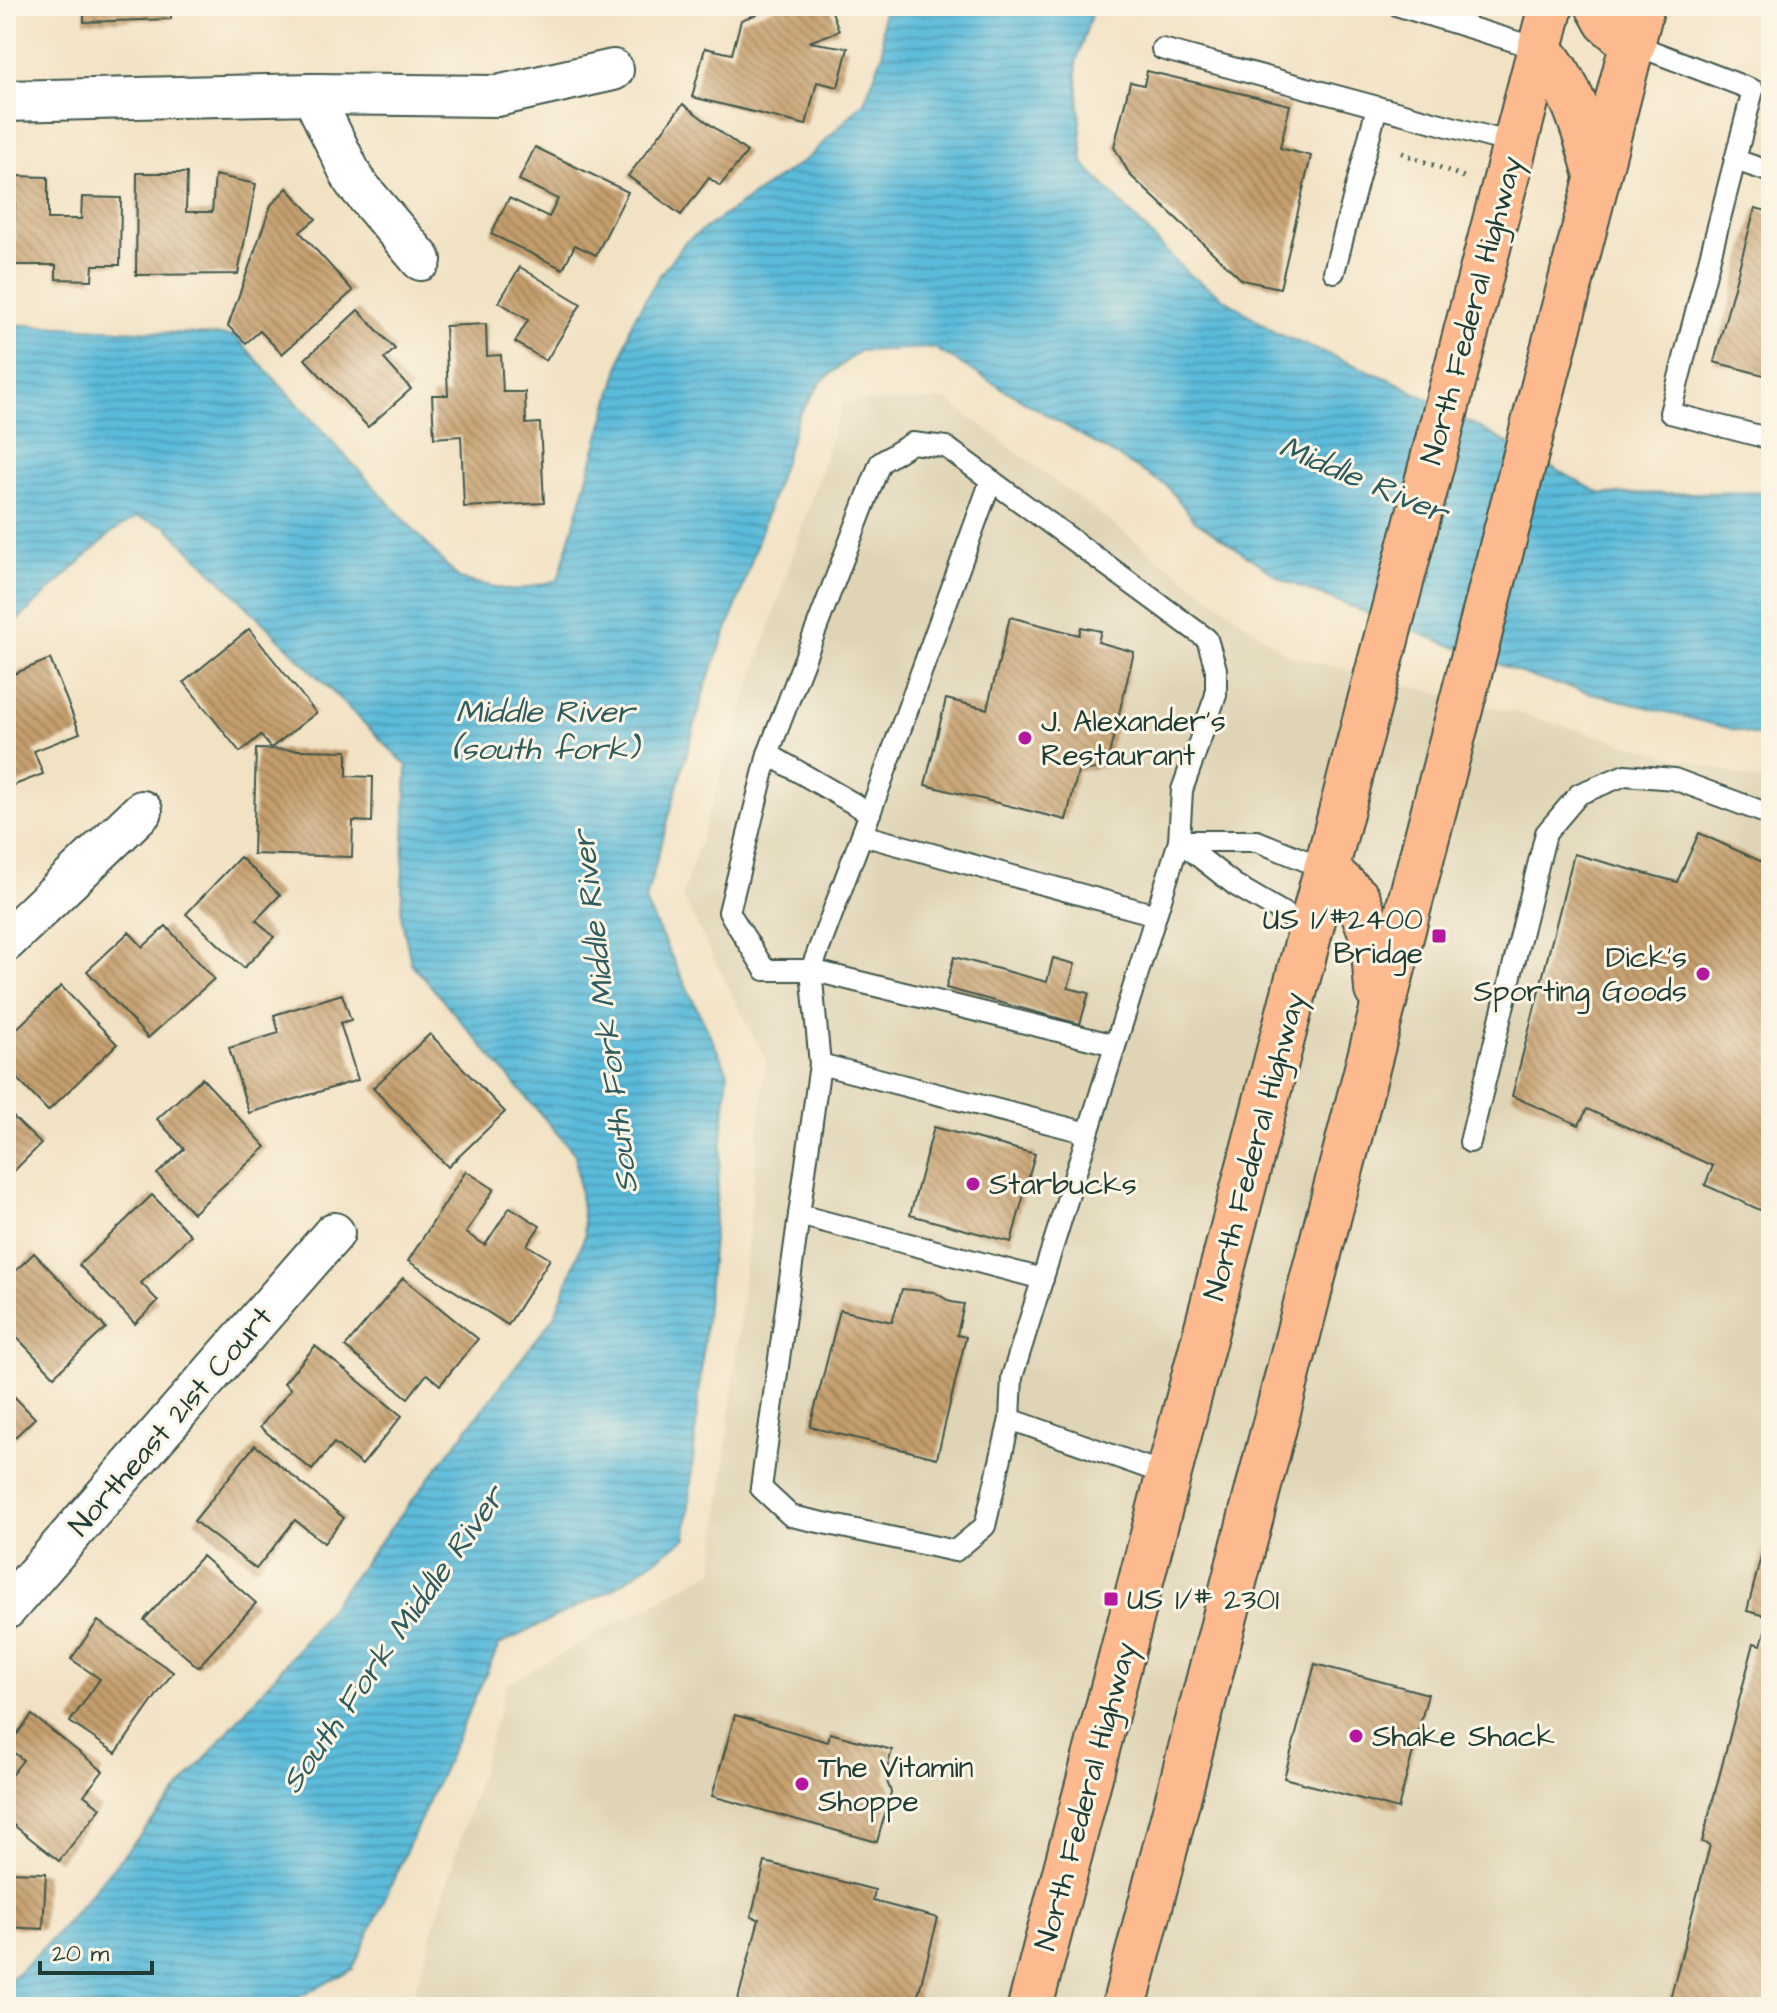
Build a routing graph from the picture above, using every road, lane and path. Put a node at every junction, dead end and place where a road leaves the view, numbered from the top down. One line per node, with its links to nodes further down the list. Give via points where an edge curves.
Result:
1 (1399, 6): 4 (lane)
2 (1551, 6): 7 (main road, North Federal Highway)
3 (1598, 6): 5 (main road, via 1607,22)
4 (1442, 12): 7 (lane)
5 (1638, 25): 14 (lane, via 1753,90); 17 (main road)
6 (1162, 49): 11 (lane)
7 (1540, 49): 12 (main road, North Federal Highway); 17 (main road, via 1577,106)
8 (613, 70): 9 (street, via 497,96)
9 (312, 94): 10 (street); 18 (street, via 354,181)
10 (6, 101)
11 (1377, 107): 12 (lane); 19 (lane)
12 (1515, 144): 28 (main road, North Federal Highway)
13 (1402, 153): 16 (path)
14 (1735, 160): 15 (lane); 20 (lane, via 1670,413)
15 (1771, 172)
16 (1465, 178)
17 (1597, 178): 33 (main road)
18 (421, 260)
19 (1334, 272)
20 (1771, 439)
21 (991, 480): 22 (lane, via 946,447 912,443 880,463); 24 (lane); 27 (lane, via 1207,639 1216,669 1216,695 1182,790)
22 (768, 754): 24 (lane); 32 (lane, via 729,912 765,970)
23 (142, 811): 31 (street)
24 (870, 813): 26 (lane)
25 (1771, 815): 37 (lane, via 1674,779 1625,775 1579,794 1546,833)
26 (862, 835): 29 (lane); 32 (lane)
27 (1179, 841): 28 (lane, via 1257,841); 29 (lane); 30 (lane, via 1235,885)
28 (1326, 869): 30 (main road, North Federal Highway); 33 (main road, via 1358,899 1373,938)
29 (1156, 915): 34 (lane)
30 (1311, 929): 44 (main road, North Federal Highway)
31 (6, 941)
32 (811, 970): 34 (lane); 35 (lane)
33 (1378, 1020): 47 (main road)
34 (1115, 1045): 36 (lane)
35 (820, 1064): 36 (lane); 40 (lane)
36 (1088, 1133): 42 (lane)
37 (1470, 1142)
38 (1095, 1181): 39 (path)
39 (1130, 1193)
40 (799, 1215): 42 (lane); 43 (lane, via 761,1488 791,1516 955,1551 985,1526)
41 (334, 1233): 45 (street, Northeast 21st Court)
42 (1043, 1279): 43 (lane, via 1012,1377)
43 (1010, 1419): 44 (lane)
44 (1168, 1475): 46 (main road, North Federal Highway)
45 (6, 1609)
46 (1030, 2007)
47 (1124, 2007)

